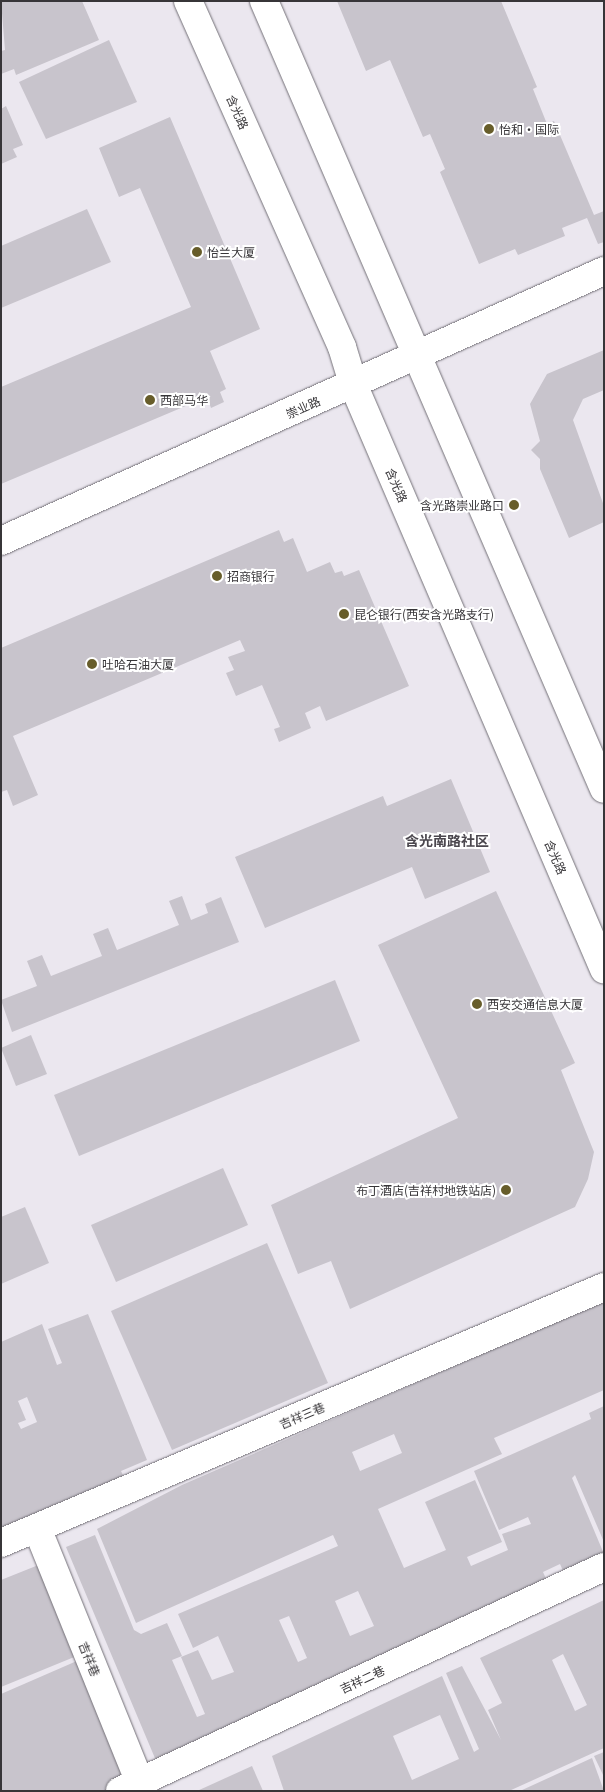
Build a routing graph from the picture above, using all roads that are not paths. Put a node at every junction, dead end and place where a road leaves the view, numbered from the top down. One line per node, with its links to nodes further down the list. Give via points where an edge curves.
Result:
1 (188, 1): 5 (street, 含光路, via 342,347)
2 (264, 1): 4 (street)
3 (604, 271): 4 (street, 崇业路)
4 (416, 354): 5 (street, 崇业路); 7 (street)
5 (353, 384): 6 (street, 崇业路); 8 (street, 含光路)
6 (1, 541)
7 (604, 789)
8 (604, 969)
9 (604, 1287): 10 (street, 吉祥三巷)
10 (37, 1528): 11 (street, 吉祥三巷); 13 (street, 吉祥巷)
11 (1, 1543)
12 (604, 1567): 13 (street, 吉祥二巷)
13 (135, 1788)

